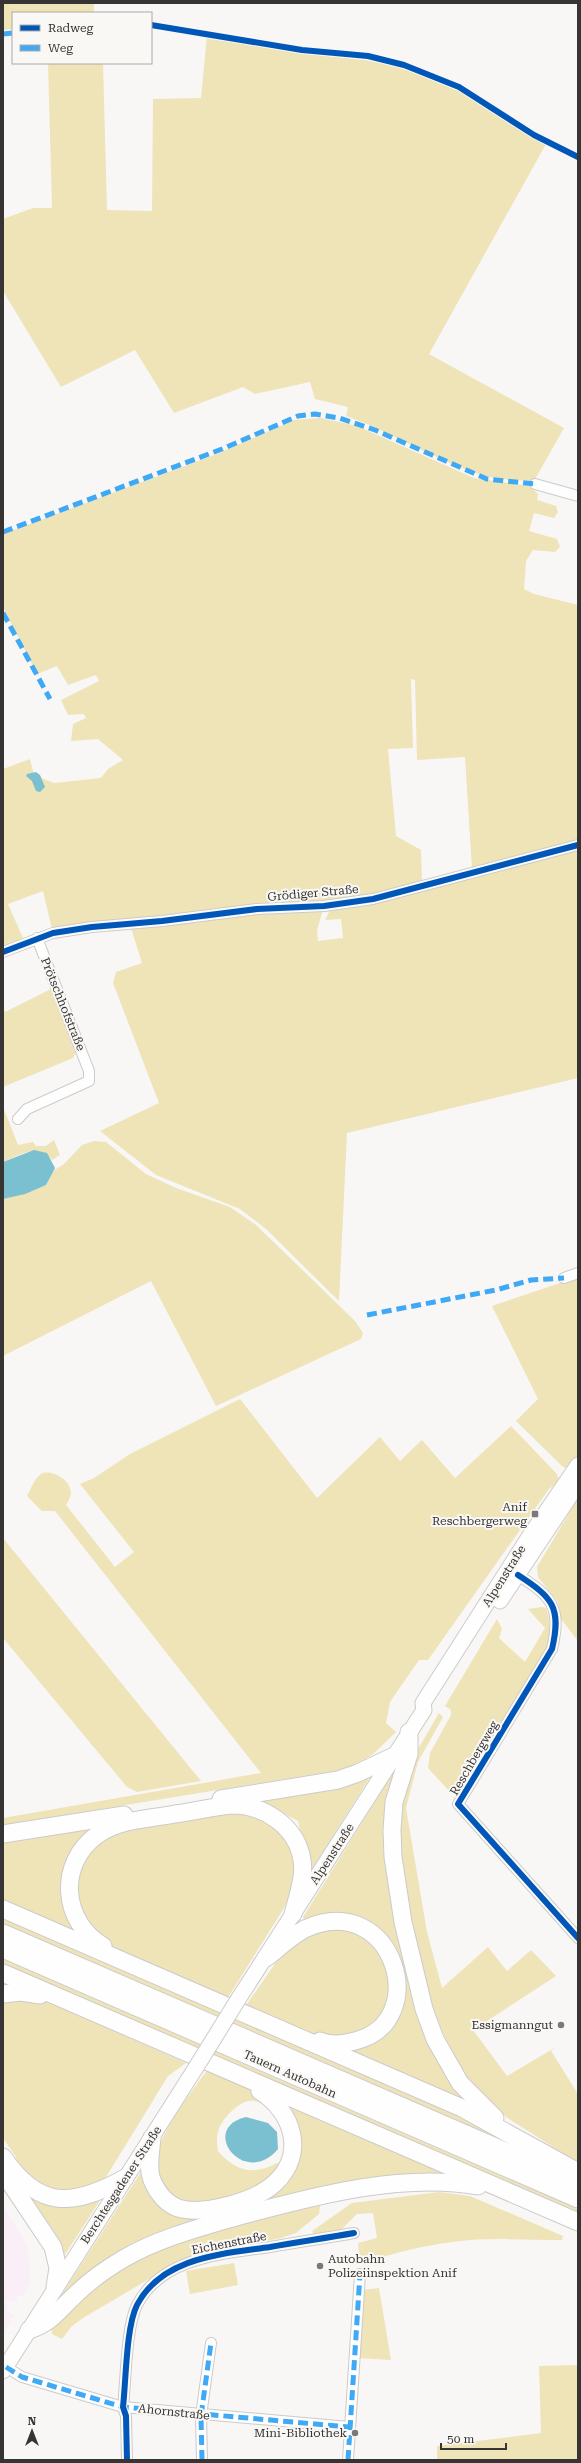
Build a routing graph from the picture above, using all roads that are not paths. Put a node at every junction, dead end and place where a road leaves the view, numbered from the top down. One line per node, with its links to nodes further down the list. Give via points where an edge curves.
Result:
1 (535, 484): 2 (street)
2 (578, 496)
3 (578, 845): 4 (street, Grödiger Straße, via 373,899 324,906 257,909 92,927)
4 (37, 938): 5 (street); 6 (street, Prötschhofstraße, via 89,1071 89,1082 27,1110)
5 (3, 952)
6 (18, 1118)
7 (578, 1274): 8 (street)
8 (564, 1278)
9 (578, 1465): 12 (main road, Alpenstraße, via 423,1703)
10 (578, 1484): 11 (main road, Alpenstraße)
11 (518, 1575): 12 (main road, Alpenstraße, via 432,1708); 19 (street, Reschbergweg, via 546,1594 554,1611 557,1629 552,1649 458,1804)
12 (424, 1710): 13 (main road, Alpenstraße)
13 (409, 1732): 14 (main road, Alpenstraße); 29 (highway, via 409,1754 394,1802 392,1844 403,1922 416,1979 435,2039 446,2061 460,2083 484,2109)
14 (396, 1755): 15 (highway, via 338,1780); 17 (main road, Alpenstraße)
15 (3, 1834)
16 (3, 1909): 22 (highway)
17 (293, 1914): 21 (main road, Alpenstraße); 22 (highway, via 303,1861 294,1837 278,1820 255,1809 232,1805 120,1824 96,1836 80,1852 70,1872 69,1895 76,1918 90,1937)
18 (3, 1933): 35 (highway, Tauern Autobahn)
19 (578, 1938)
20 (3, 1949): 37 (highway, Tauern Autobahn)
21 (266, 1958): 25 (main road, Alpenstraße); 27 (highway, via 307,1928 332,1922 355,1924 374,1934 387,1948 396,1967 398,1989 392,2010 380,2027 362,2039 340,2045)
22 (136, 1967): 27 (highway)
23 (3, 1973): 26 (highway)
24 (3, 1994): 26 (highway, via 37,1994)
25 (240, 1998): 30 (main road, Berchtesgadener Straße, bridge)
26 (76, 2004): 28 (highway)
27 (295, 2036): 29 (highway, via 462,2108)
28 (243, 2077): 30 (highway, via 280,2106 291,2125 292,2148 288,2166 276,2183 252,2198 227,2205 199,2210 177,2207 165,2200 151,2178 149,2168); 36 (highway)
29 (515, 2136): 33 (highway)
30 (152, 2138): 34 (main road, Berchtesgadener Straße)
31 (3, 2157): 34 (highway, via 26,2184 53,2198 69,2200 86,2197)
32 (3, 2172): 41 (highway, via 53,2247 58,2268)
33 (578, 2172)
34 (125, 2178): 41 (main road, Berchtesgadener Straße)
35 (578, 2183)
36 (501, 2189): 38 (highway); 42 (highway, via 447,2181 356,2189 191,2230 123,2259 75,2295 44,2325)
37 (578, 2199)
38 (578, 2222)
39 (354, 2234): 45 (street, Eichenstraße, via 213,2256 189,2262 168,2272 144,2293 134,2313)
40 (360, 2274): 47 (street)
41 (55, 2288): 42 (main road, Berchtesgadener Straße)
42 (29, 2330): 44 (main road, Berchtesgadener Straße)
43 (211, 2343): 46 (street)
44 (4, 2369): 45 (street, Ahornstraße, via 22,2377)
45 (124, 2407): 46 (street, Ahornstraße); 48 (street, Eichenstraße)
46 (201, 2416): 47 (street, Ahornstraße); 49 (street)
47 (349, 2427): 50 (street)
48 (127, 2460)
49 (202, 2460)
50 (348, 2460)

